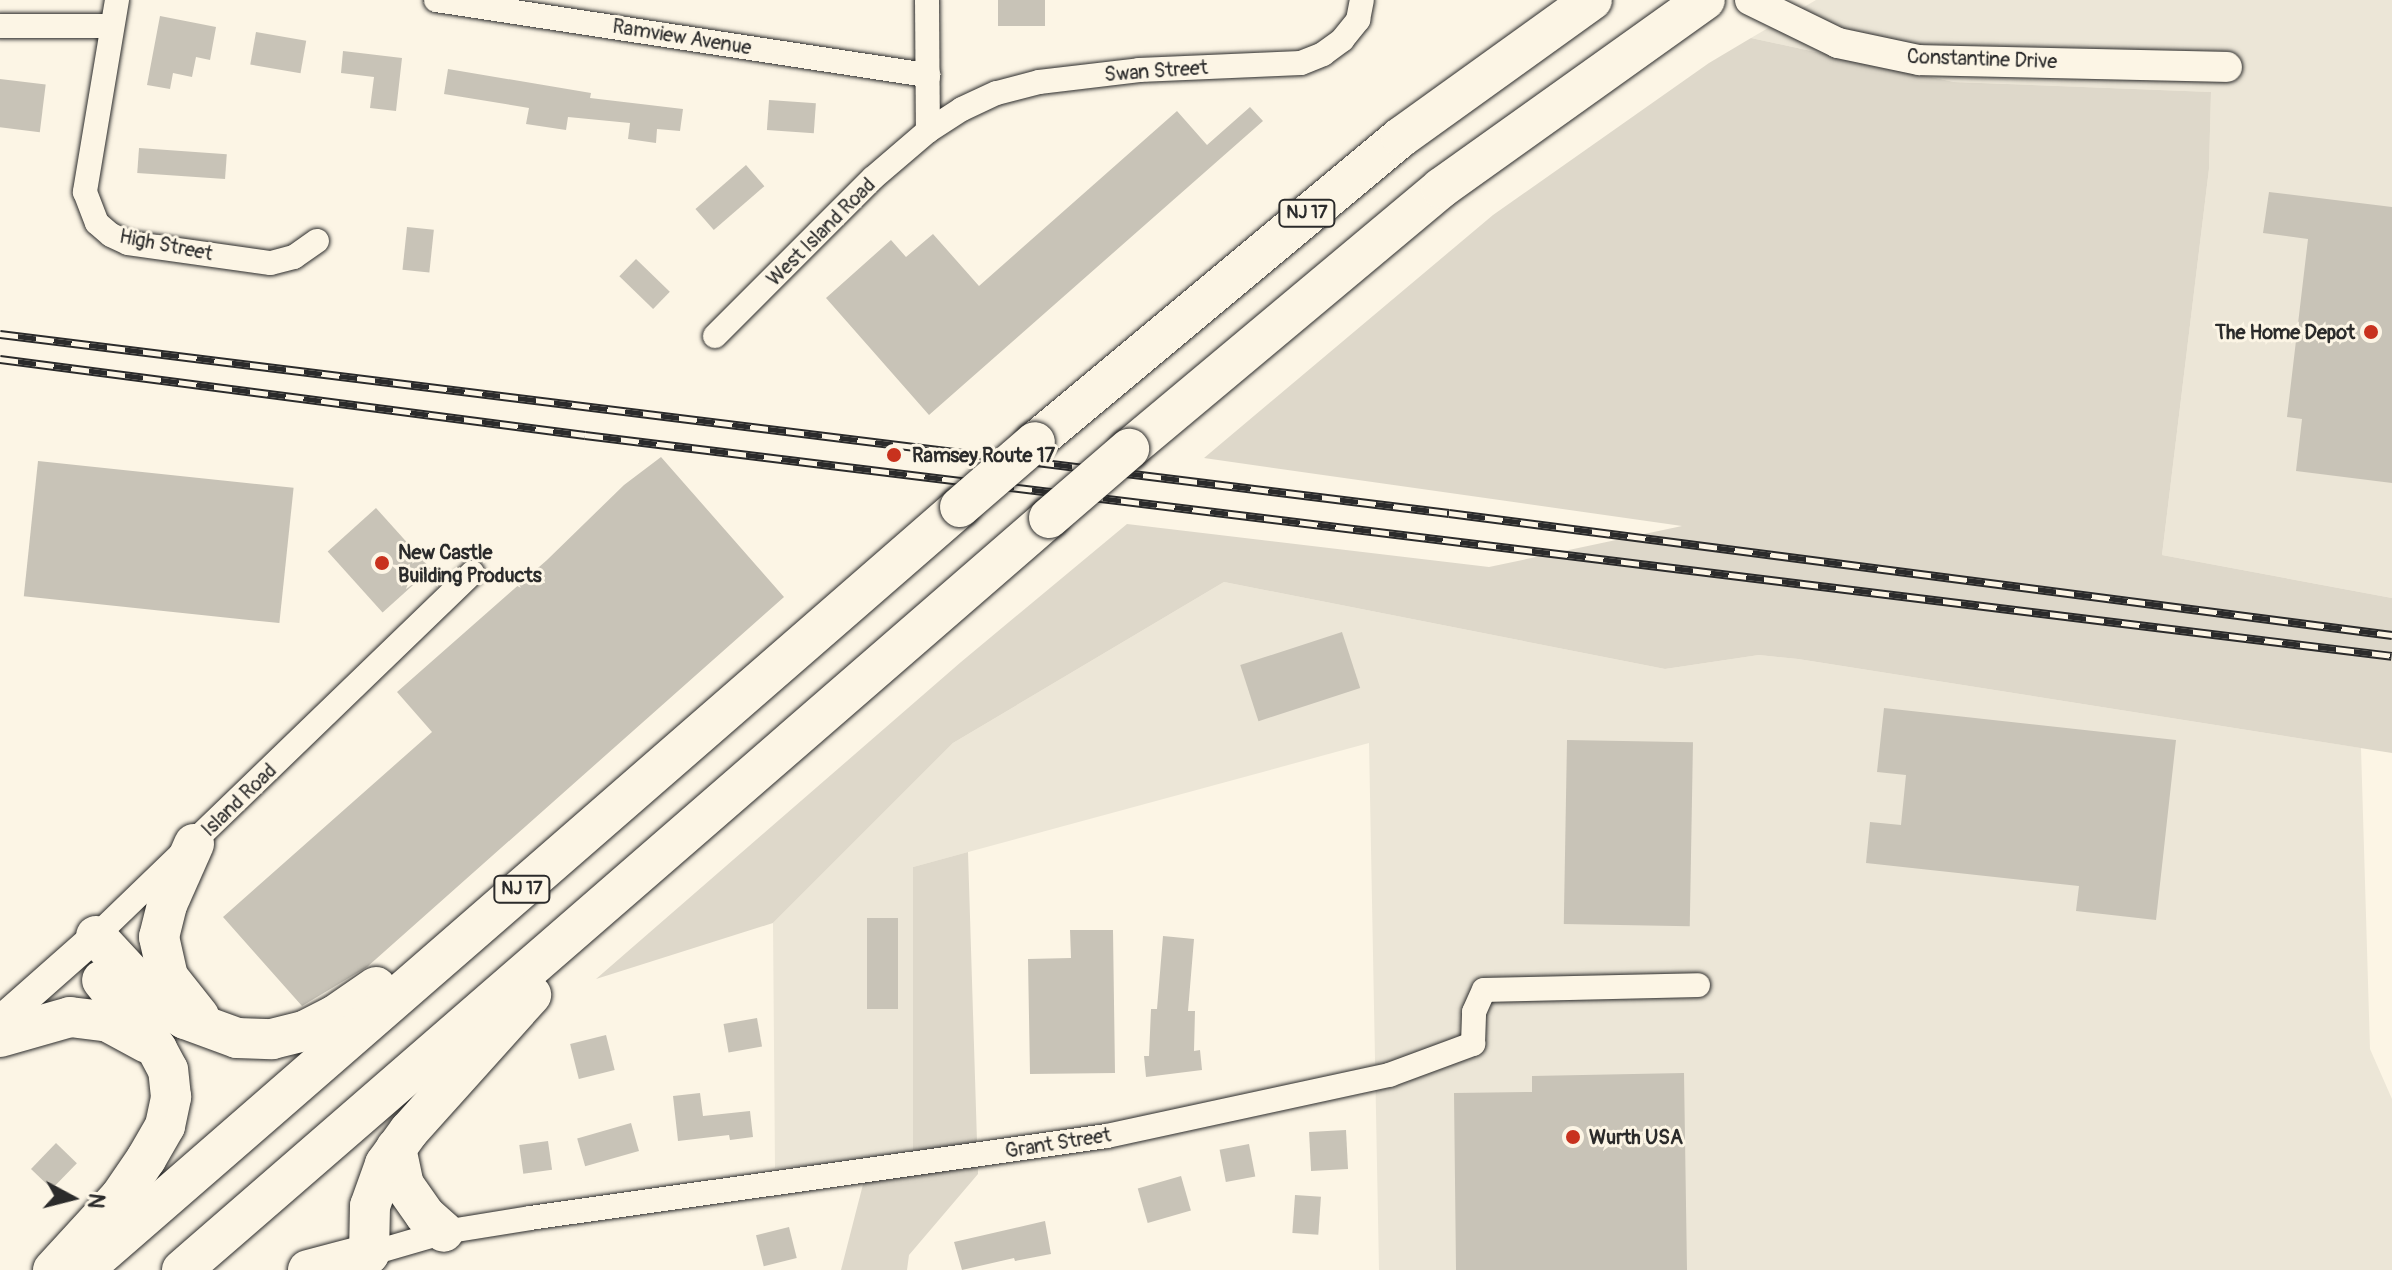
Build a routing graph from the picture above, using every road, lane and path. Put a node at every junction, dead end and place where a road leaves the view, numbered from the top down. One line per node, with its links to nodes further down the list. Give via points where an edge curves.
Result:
1 (117, 0): 10 (street, High Street)
2 (436, 0): 13 (street, Ramview Avenue)
3 (927, 0): 13 (street)
4 (1362, 0): 14 (street, Swan Street, via 1358,20 1342,40 1301,63 1139,70 1039,82 997,93)
5 (1555, 0): 11 (highway)
6 (1592, 0): 11 (highway, NJ 17)
7 (1705, 0): 19 (highway, bridge, via 1441,188 1129,449)
8 (1750, 0): 12 (street, Constantine Drive, via 1838,43 1919,60)
9 (0, 26): 10 (street)
10 (112, 26): 15 (street, High Street, via 85,192 97,223 128,243 271,263 294,257)
11 (1499, 66): 20 (highway, NJ 17, bridge, via 1367,164 1035,442)
12 (2227, 67)
13 (928, 75): 14 (street)
14 (928, 131): 16 (street, West Island Road, via 873,178)
15 (317, 241)
16 (715, 336)
17 (472, 573): 18 (street, Island Road)
18 (194, 844): 21 (street, Island Road); 24 (highway, via 163,916 160,950 175,989)
19 (670, 846): 27 (highway); 32 (highway)
20 (561, 855): 24 (highway, via 319,1025 272,1039); 31 (highway, NJ 17)
21 (87, 944): 23 (street, Island Road); 24 (highway, via 158,1003); 26 (highway)
22 (1698, 985): 28 (street, Grant Street, via 1484,990 1474,1012 1473,1044 1389,1075 1107,1136)
23 (0, 1021)
24 (221, 1033)
25 (0, 1037): 26 (highway, via 53,1019 95,1019)
26 (157, 1049): 30 (highway, via 168,1070 171,1097 165,1126 120,1197)
27 (396, 1148): 28 (highway, via 404,1185); 29 (highway, via 379,1176 370,1206)
28 (444, 1232): 29 (street, Grant Street)
29 (371, 1262): 33 (highway)
30 (53, 1270)
31 (83, 1270)
32 (182, 1270)
33 (308, 1270)

